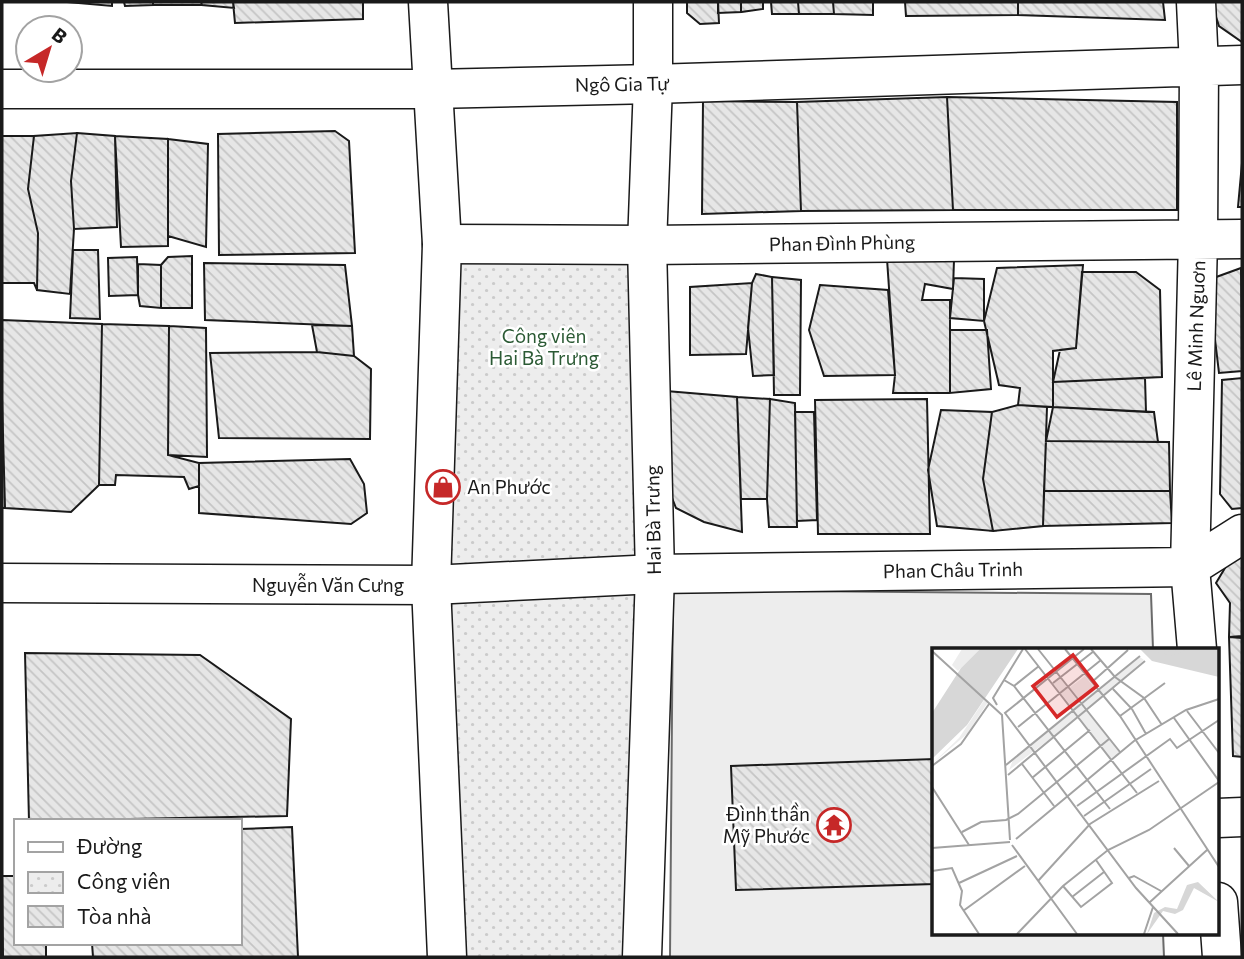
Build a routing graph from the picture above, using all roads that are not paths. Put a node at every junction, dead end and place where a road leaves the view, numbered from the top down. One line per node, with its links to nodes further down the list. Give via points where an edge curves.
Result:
1 (428, 2): 8 (street)
2 (653, 2): 6 (street, Hai Bà Trưng)
3 (1196, 2): 5 (street, Lê Minh Nguơn)
4 (1242, 65): 5 (street, Ngô Gia Tự)
5 (1199, 66): 6 (street, Ngô Gia Tự); 9 (street, Lê Minh Nguơn)
6 (653, 84): 8 (street, Ngô Gia Tự); 12 (street, Hai Bà Trưng)
7 (2, 89): 8 (street, Ngô Gia Tự)
8 (432, 89): 11 (street)
9 (1198, 239): 10 (street, Phan Đình Phùng); 12 (street, Phan Đình Phùng); 14 (street, Lê Minh Nguơn)
10 (1242, 239)
11 (442, 244): 12 (street, Phan Đình Phùng); 17 (street)
12 (647, 245): 15 (street, Hai Bà Trưng)
13 (1242, 534): 14 (street)
14 (1189, 567): 15 (street, Phan Châu Trinh); 18 (street, Lê Minh Nguơn)
15 (655, 573): 17 (street, Nguyễn Văn Cưng); 23 (street, Hai Bà Trưng)
16 (2, 583): 17 (street, Nguyễn Văn Cưng)
17 (431, 585): 22 (street)
18 (1197, 648)
19 (1242, 817): 20 (street)
20 (1220, 818)
21 (1220, 930): 24 (street)
22 (447, 957)
23 (642, 957)
24 (1222, 957)

